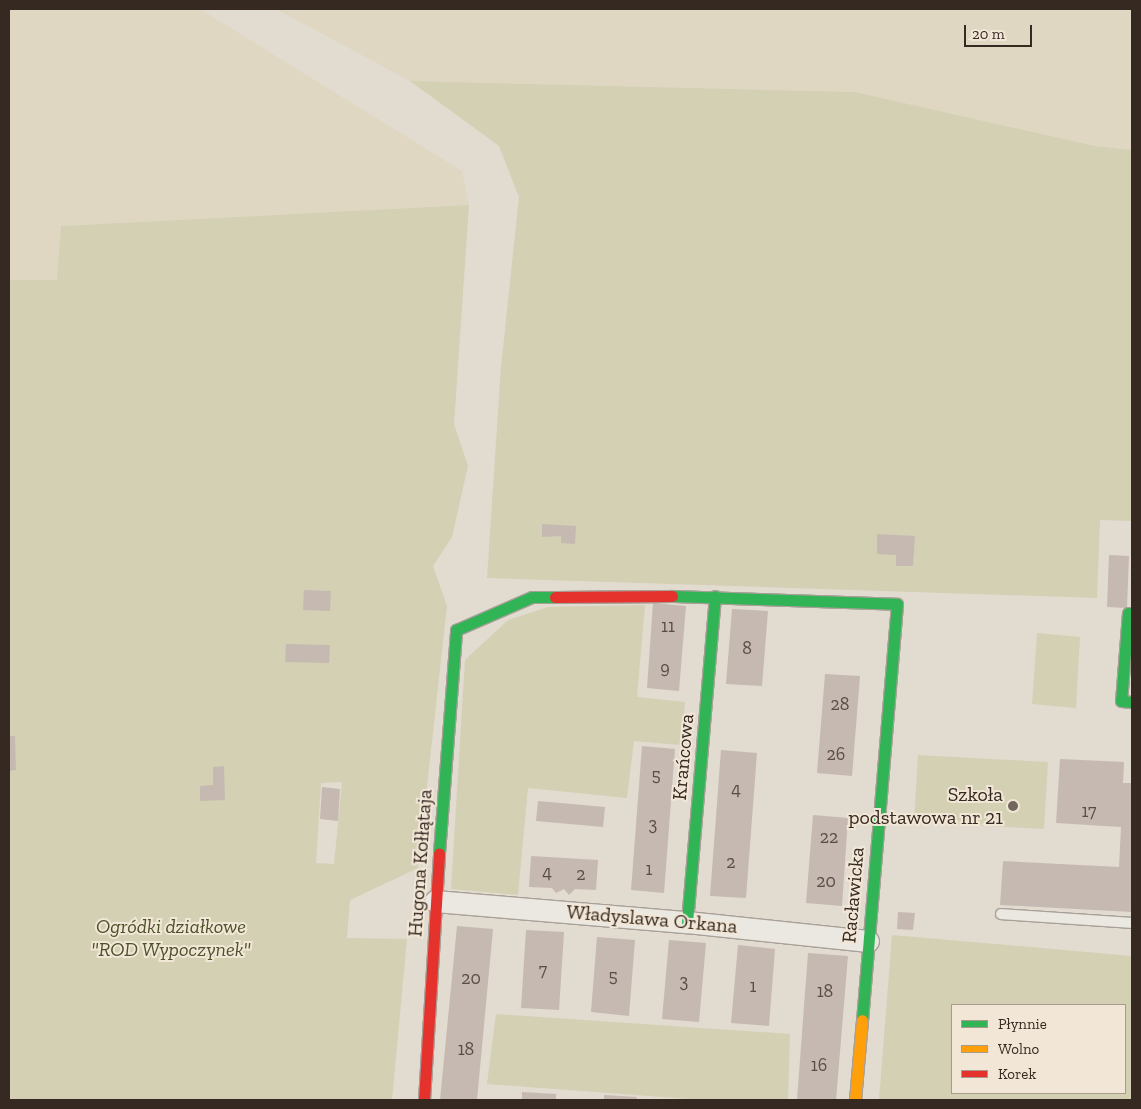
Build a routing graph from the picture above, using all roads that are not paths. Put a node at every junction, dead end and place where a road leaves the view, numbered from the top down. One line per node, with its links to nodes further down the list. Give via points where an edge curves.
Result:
1 (715, 596): 4 (street, Hugona Kołłątaja, via 532,597 456,630); 6 (street, Krańcowa); 8 (street, Racławicka, via 897,604)
2 (1130, 613): 3 (street, via 1121,701)
3 (1132, 702)
4 (435, 901): 6 (street, Władyslawa Orkana); 9 (street, Hugona Kołłątaja)
5 (1001, 914): 7 (lane)
6 (687, 922): 8 (street, Władyslawa Orkana)
7 (1132, 923)
8 (868, 941): 10 (street, Racławicka)
9 (424, 1100)
10 (855, 1100)

